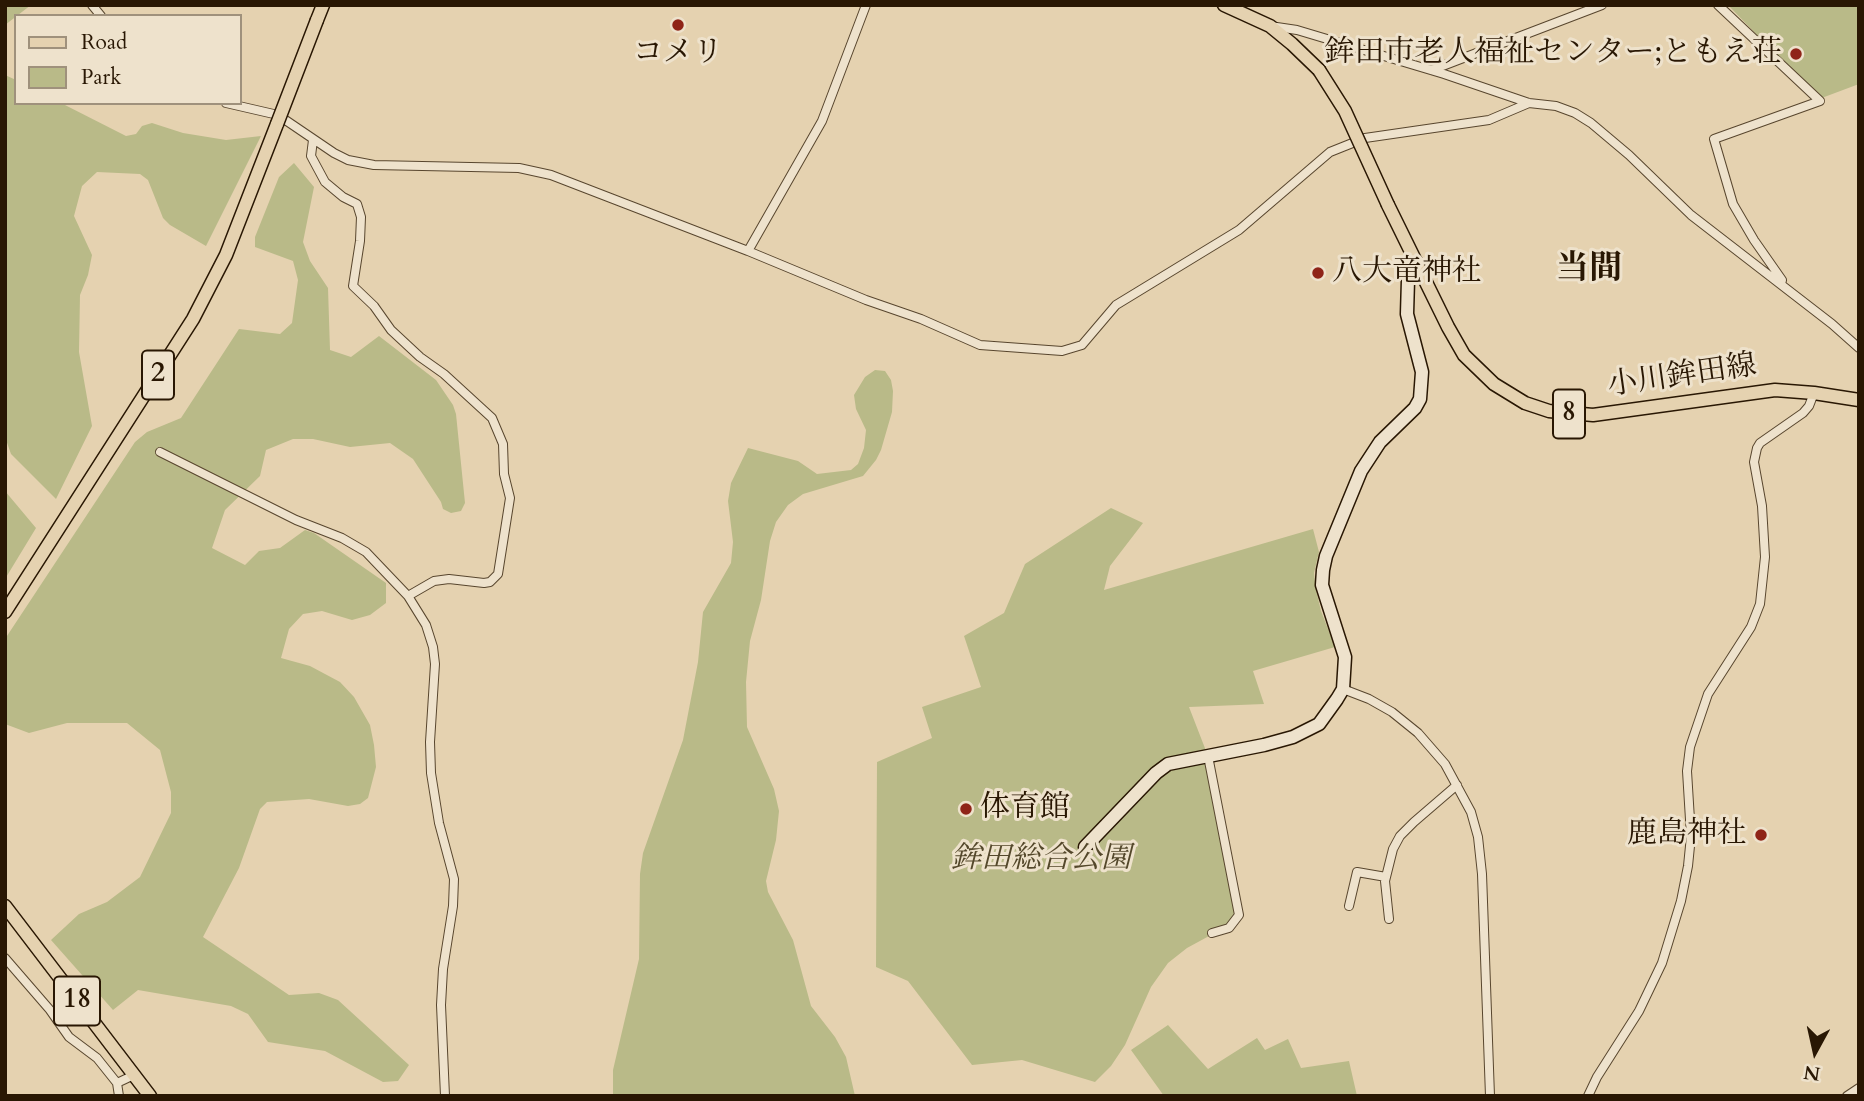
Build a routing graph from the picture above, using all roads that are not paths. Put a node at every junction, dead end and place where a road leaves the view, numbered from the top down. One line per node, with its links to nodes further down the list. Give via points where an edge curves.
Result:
1 (323, 5): 19 (main road, 2, bridge, via 226,255 193,319)
2 (866, 5): 11 (street, via 822,121)
3 (1224, 5): 6 (main road, 小川鉾田線 / 8)
4 (1602, 5): 7 (street)
5 (1717, 5): 13 (street, via 1820,102 1714,139 1733,204)
6 (1270, 26): 7 (street); 12 (main road, 小川鉾田線 / 8, bridge, via 1319,70 1345,111)
7 (1432, 70): 8 (street)
8 (1529, 103): 11 (street, via 1489,120 1365,138 1330,152 1239,230 1116,305 1082,345 1062,351 980,345); 13 (street, via 1566,109 1591,123 1691,215)
9 (235, 105): 10 (street, via 278,115)
10 (313, 140): 11 (street, via 348,159 374,165 519,168 551,175); 18 (street, via 311,156 325,182 357,204 361,217 353,286 391,330 492,418 503,444 510,498 498,574 484,583 434,580)
11 (748, 251)
12 (1417, 263): 15 (main road, 小川鉾田線 / 8, via 1473,366 1494,384 1538,408 1605,415 1758,391); 20 (street, via 1408,280 1407,314 1422,372 1420,399 1380,442 1361,471 1322,570 1322,585 1345,657)
13 (1781, 284): 14 (street)
14 (1859, 348)
15 (1814, 393): 16 (main road, 小川鉾田線 / 8); 37 (street, via 1802,413 1757,448 1754,469 1765,546 1760,604 1751,627 1708,694 1692,739 1687,771 1688,866 1659,971)
16 (1859, 400)
17 (160, 452): 18 (street, via 354,545)
18 (408, 596): 35 (street, via 433,647 432,773 454,879 441,1005)
19 (5, 612)
20 (1343, 689): 21 (street, via 1319,724 1307,730 1281,741); 22 (street, via 1405,722 1440,756)
21 (1208, 756): 23 (street, via 1168,764); 28 (street, via 1239,915 1229,928)
22 (1457, 785): 24 (street, via 1400,836); 36 (street, via 1471,812 1480,852)
23 (1085, 847)
24 (1386, 877): 26 (street, via 1357,872); 27 (street)
25 (5, 906): 30 (main road, 18)
26 (1349, 906)
27 (1389, 919)
28 (1213, 933)
29 (5, 958): 31 (street, via 69,1037 97,1058)
30 (134, 1075): 31 (street); 34 (main road, 18)
31 (117, 1083): 33 (street)
32 (1859, 1088): 38 (street)
33 (119, 1096)
34 (150, 1096)
35 (444, 1096)
36 (1490, 1096)
37 (1588, 1096)
38 (1847, 1096)

